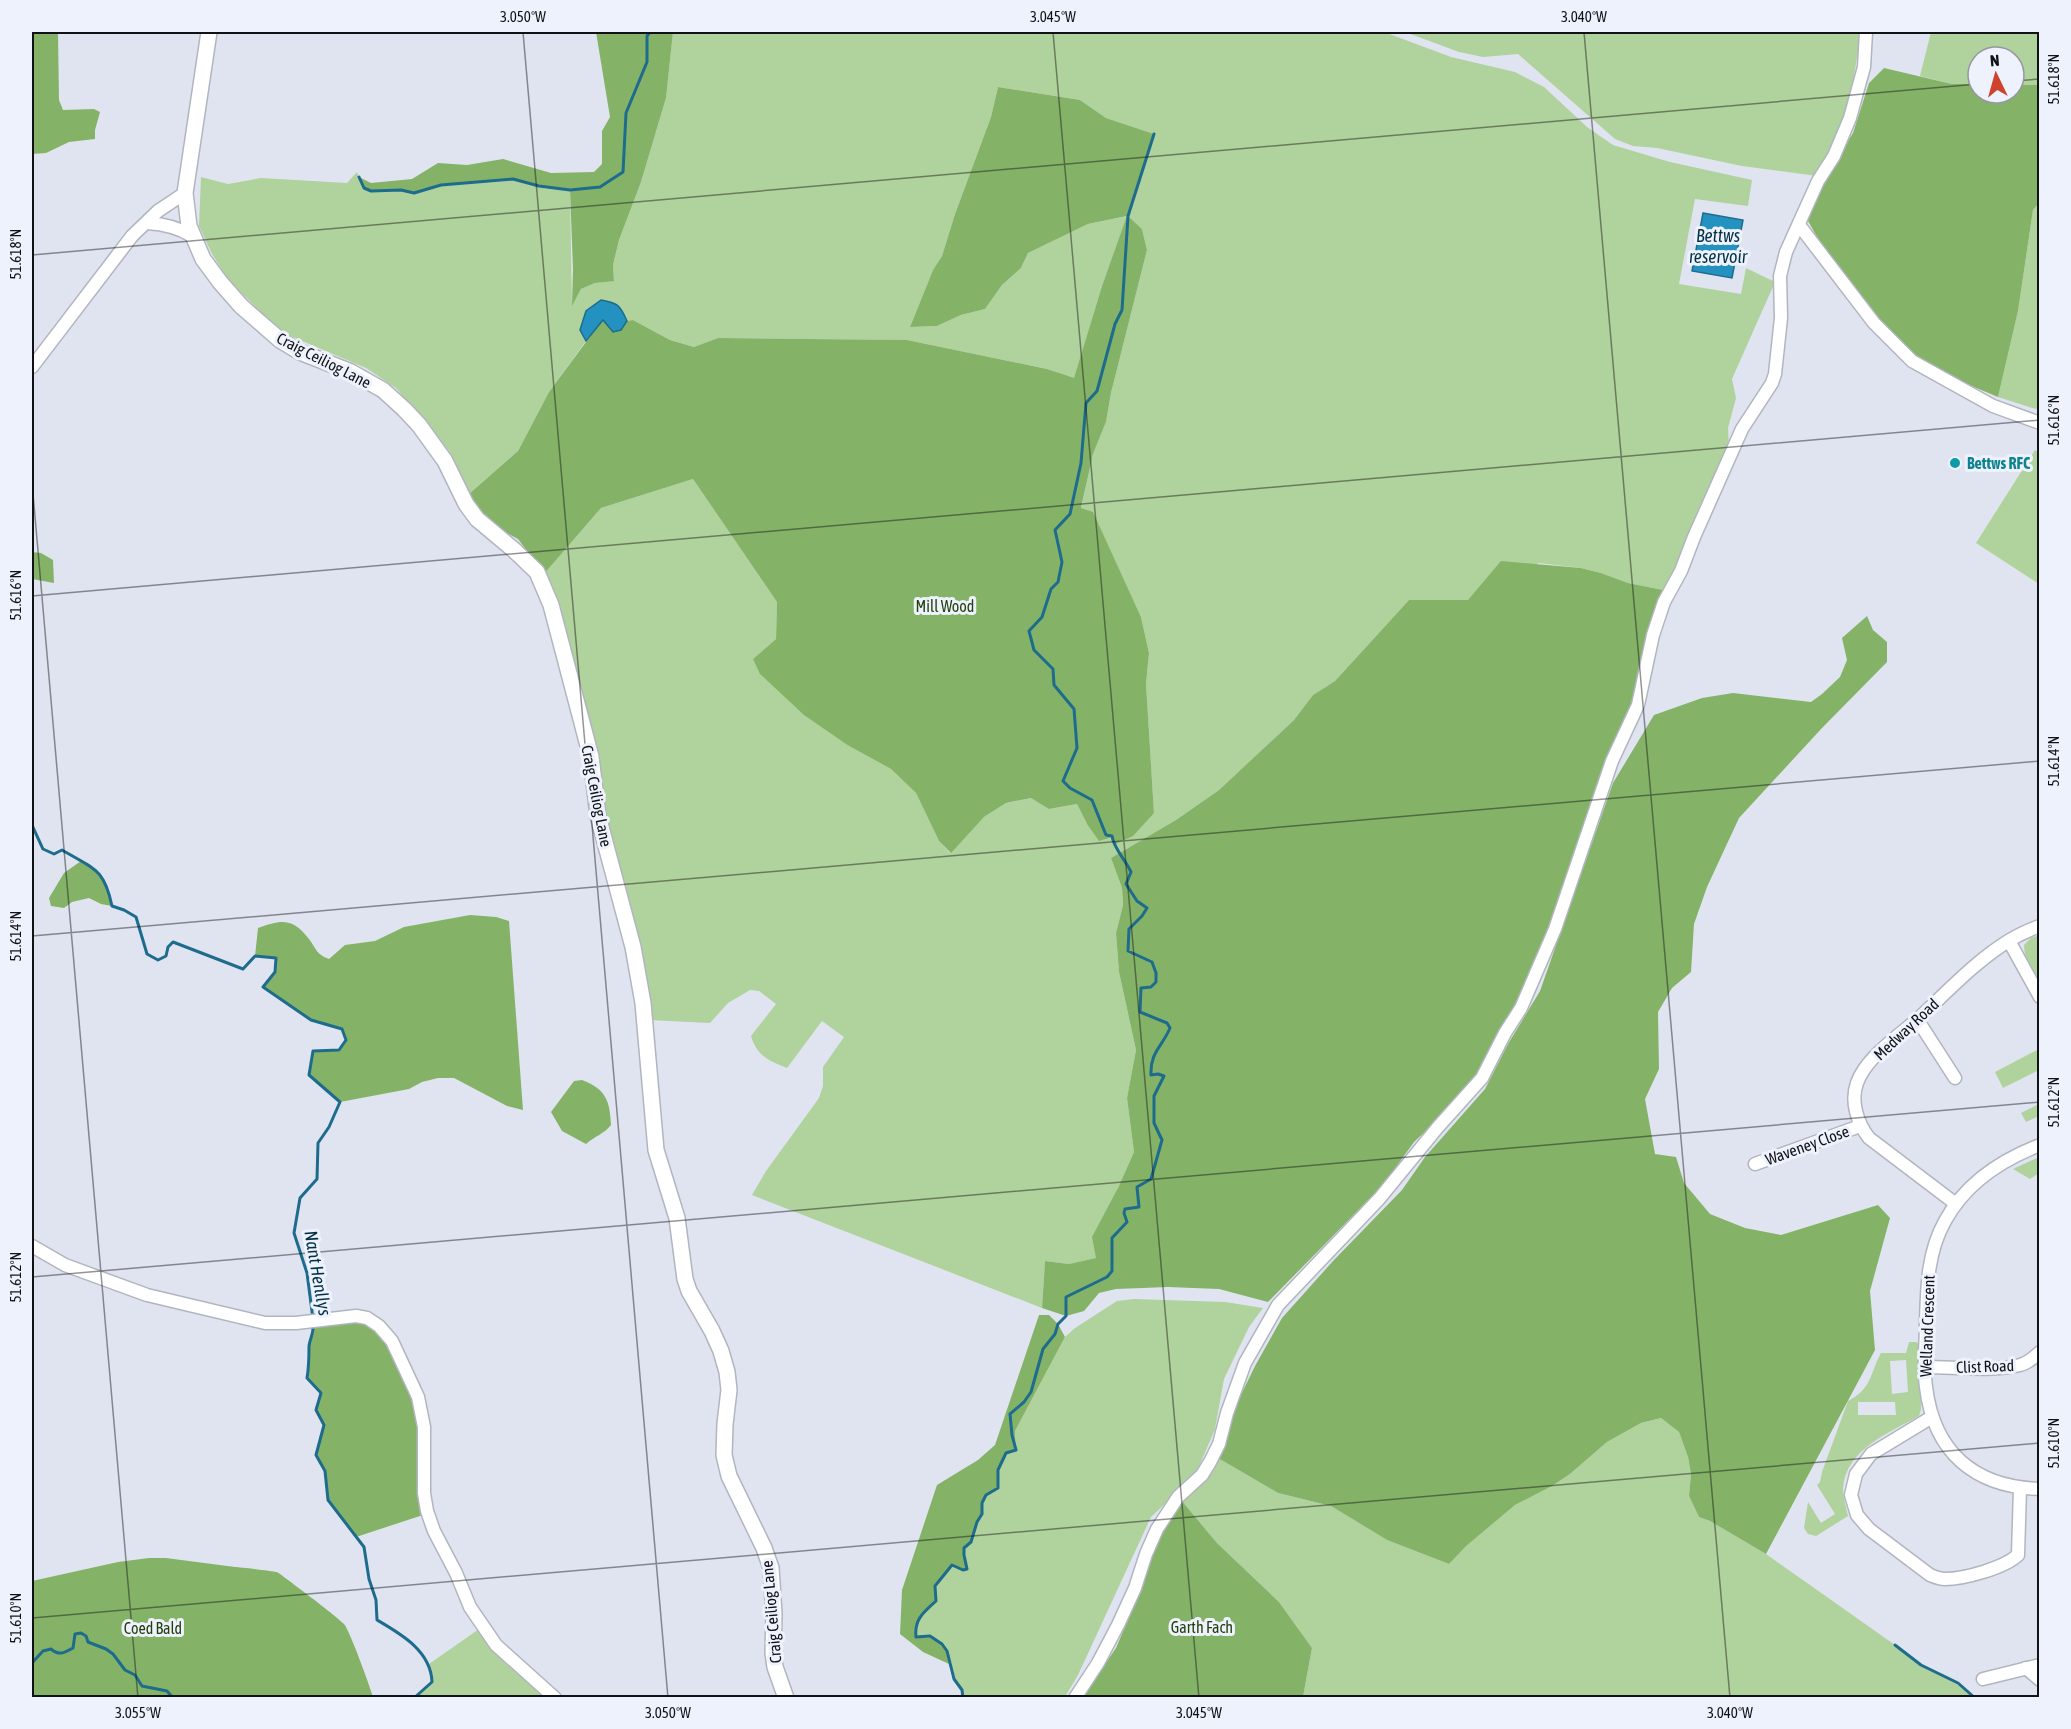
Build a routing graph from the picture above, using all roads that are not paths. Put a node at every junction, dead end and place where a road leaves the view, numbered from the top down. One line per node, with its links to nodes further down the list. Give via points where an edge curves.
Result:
1 (209, 32): 3 (street, Craig Ceiliog Lane)
2 (1866, 32): 5 (street, via 1864,67 1850,118)
3 (185, 193): 4 (street); 6 (street, Craig Ceiliog Lane)
4 (147, 223): 6 (street, via 163,224); 7 (street, via 108,266)
5 (1799, 225): 8 (street, via 1874,322 1912,361 1993,406); 30 (street, via 1780,276 1781,318 1772,383 1742,429 1664,602 1638,705 1612,761 1555,928 1521,1008 1482,1078 1379,1199 1278,1305 1245,1363 1210,1462 1178,1497 1157,1529 1118,1626)
6 (192, 236): 29 (street, Craig Ceiliog Lane, via 220,282 261,326 290,346 383,390 404,409 445,461 477,519 527,561 544,586 591,757 598,816 633,947 643,1003 656,1150 677,1218 685,1279 712,1331 727,1372 724,1455 729,1476 771,1568 773,1653)
7 (32, 367)
8 (2040, 423)
9 (2040, 926): 10 (street, Medway Road)
10 (2009, 940): 11 (street); 12 (street, Medway Road)
11 (2040, 997)
12 (1917, 1019): 13 (street); 14 (street, Medway Road, via 1861,1073 1855,1096)
13 (1955, 1078)
14 (1860, 1126): 16 (street, Waveney Close); 17 (street, via 1869,1138)
15 (2040, 1145): 17 (street, Welland Crescent, via 1987,1173)
16 (1755, 1164)
17 (1956, 1204): 20 (street, Welland Crescent, via 1936,1239 1931,1258)
18 (32, 1246): 28 (street, via 65,1265 147,1295 265,1323 356,1317 367,1318 379,1326 392,1341 422,1410 424,1493 434,1531 470,1607 496,1645)
19 (2040, 1352): 20 (street, Clist Road, via 2021,1365)
20 (1926, 1367): 21 (street, Welland Crescent, via 1925,1384)
21 (1932, 1417): 22 (street, Welland Crescent, via 1946,1447 1962,1462 1994,1482); 22 (street, via 1871,1454 1856,1474 1851,1495 1853,1507 1869,1529 1930,1575 1941,1579 1982,1571 2010,1563 2018,1555)
22 (2020, 1488): 23 (street, Welland Crescent)
23 (2040, 1489)
24 (2040, 1665): 25 (street)
25 (2026, 1668): 26 (street); 27 (street)
26 (1983, 1679)
27 (2040, 1680)
28 (555, 1698)
29 (786, 1698)
30 (1075, 1698)

